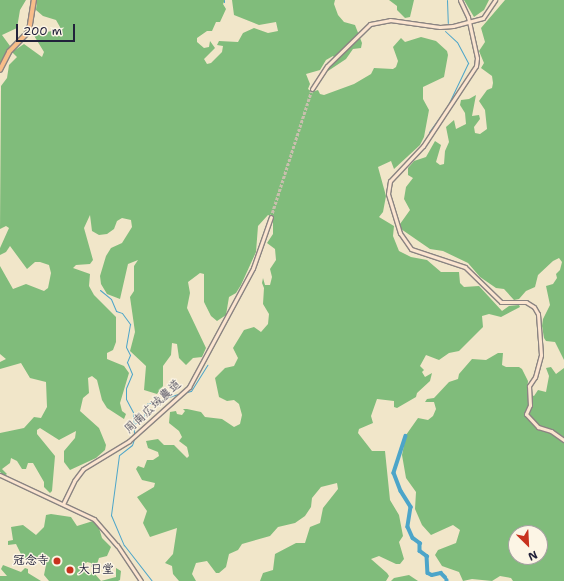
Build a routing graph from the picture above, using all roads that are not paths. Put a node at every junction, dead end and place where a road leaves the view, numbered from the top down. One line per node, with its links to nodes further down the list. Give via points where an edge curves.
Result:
1 (34, 0): 5 (main road, via 28,31 9,52)
2 (460, 0): 4 (street)
3 (495, 0): 4 (street, via 487,15)
4 (469, 22): 6 (street, via 440,27 390,20 375,22 360,31 327,66); 8 (street, via 477,58 476,66 426,141 390,181 388,194 400,233 412,249 465,267 501,302 526,302 534,307 538,314 541,355 535,377 528,386 530,404 526,414 538,427 551,431)
5 (0, 70)
6 (312, 89)
7 (271, 217): 10 (street, 周南広域農道, via 254,268 188,387 132,439 83,469 74,480)
8 (564, 440)
9 (0, 475): 10 (street)
10 (63, 504): 11 (street, via 98,522)
11 (141, 581)

